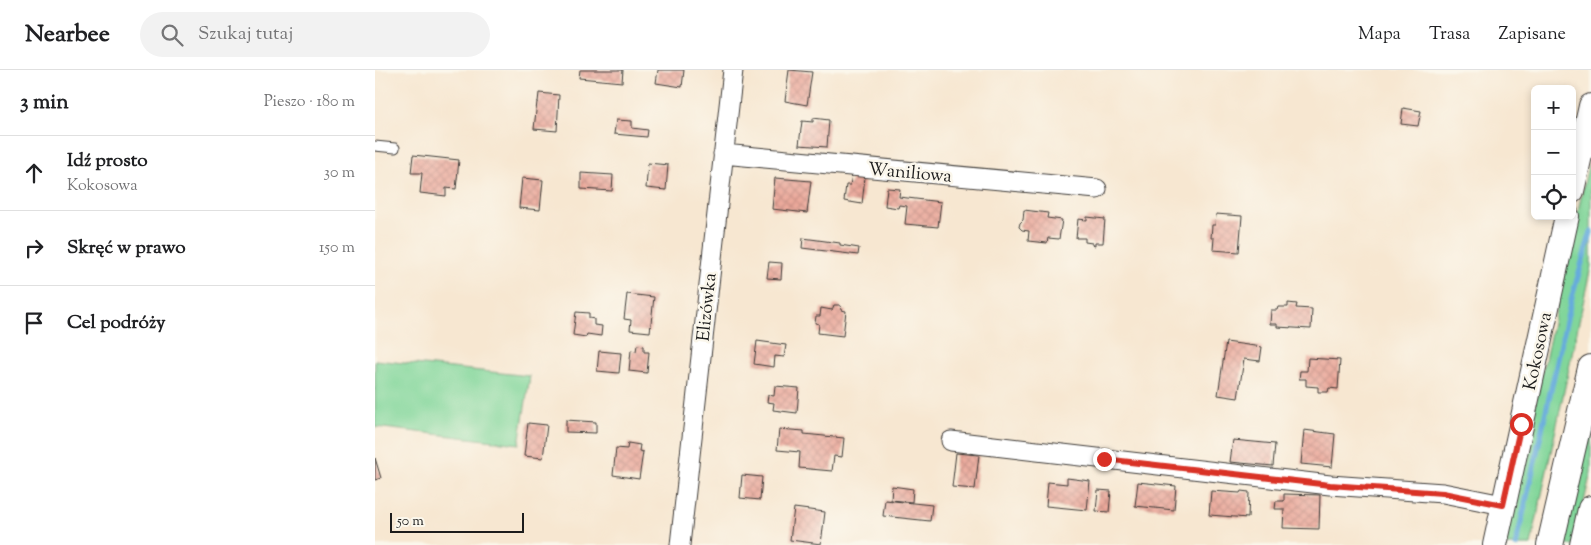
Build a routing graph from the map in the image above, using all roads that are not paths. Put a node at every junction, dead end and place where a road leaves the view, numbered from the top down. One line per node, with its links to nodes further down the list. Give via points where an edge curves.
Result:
1 (733, 70): 5 (street, Elizówka)
2 (1591, 106): 6 (street)
3 (375, 146): 4 (lane)
4 (395, 148)
5 (723, 154): 7 (street, Waniliowa); 13 (street, Elizówka)
6 (1576, 175)
7 (1097, 190)
8 (1566, 220): 11 (street, Kokosowa)
9 (1591, 368): 15 (main road)
10 (951, 442): 11 (street, via 1330,485 1443,493)
11 (1503, 505): 14 (street, Kokosowa)
12 (1591, 509): 16 (main road)
13 (680, 545)
14 (1495, 545)
15 (1550, 545)
16 (1583, 545)

